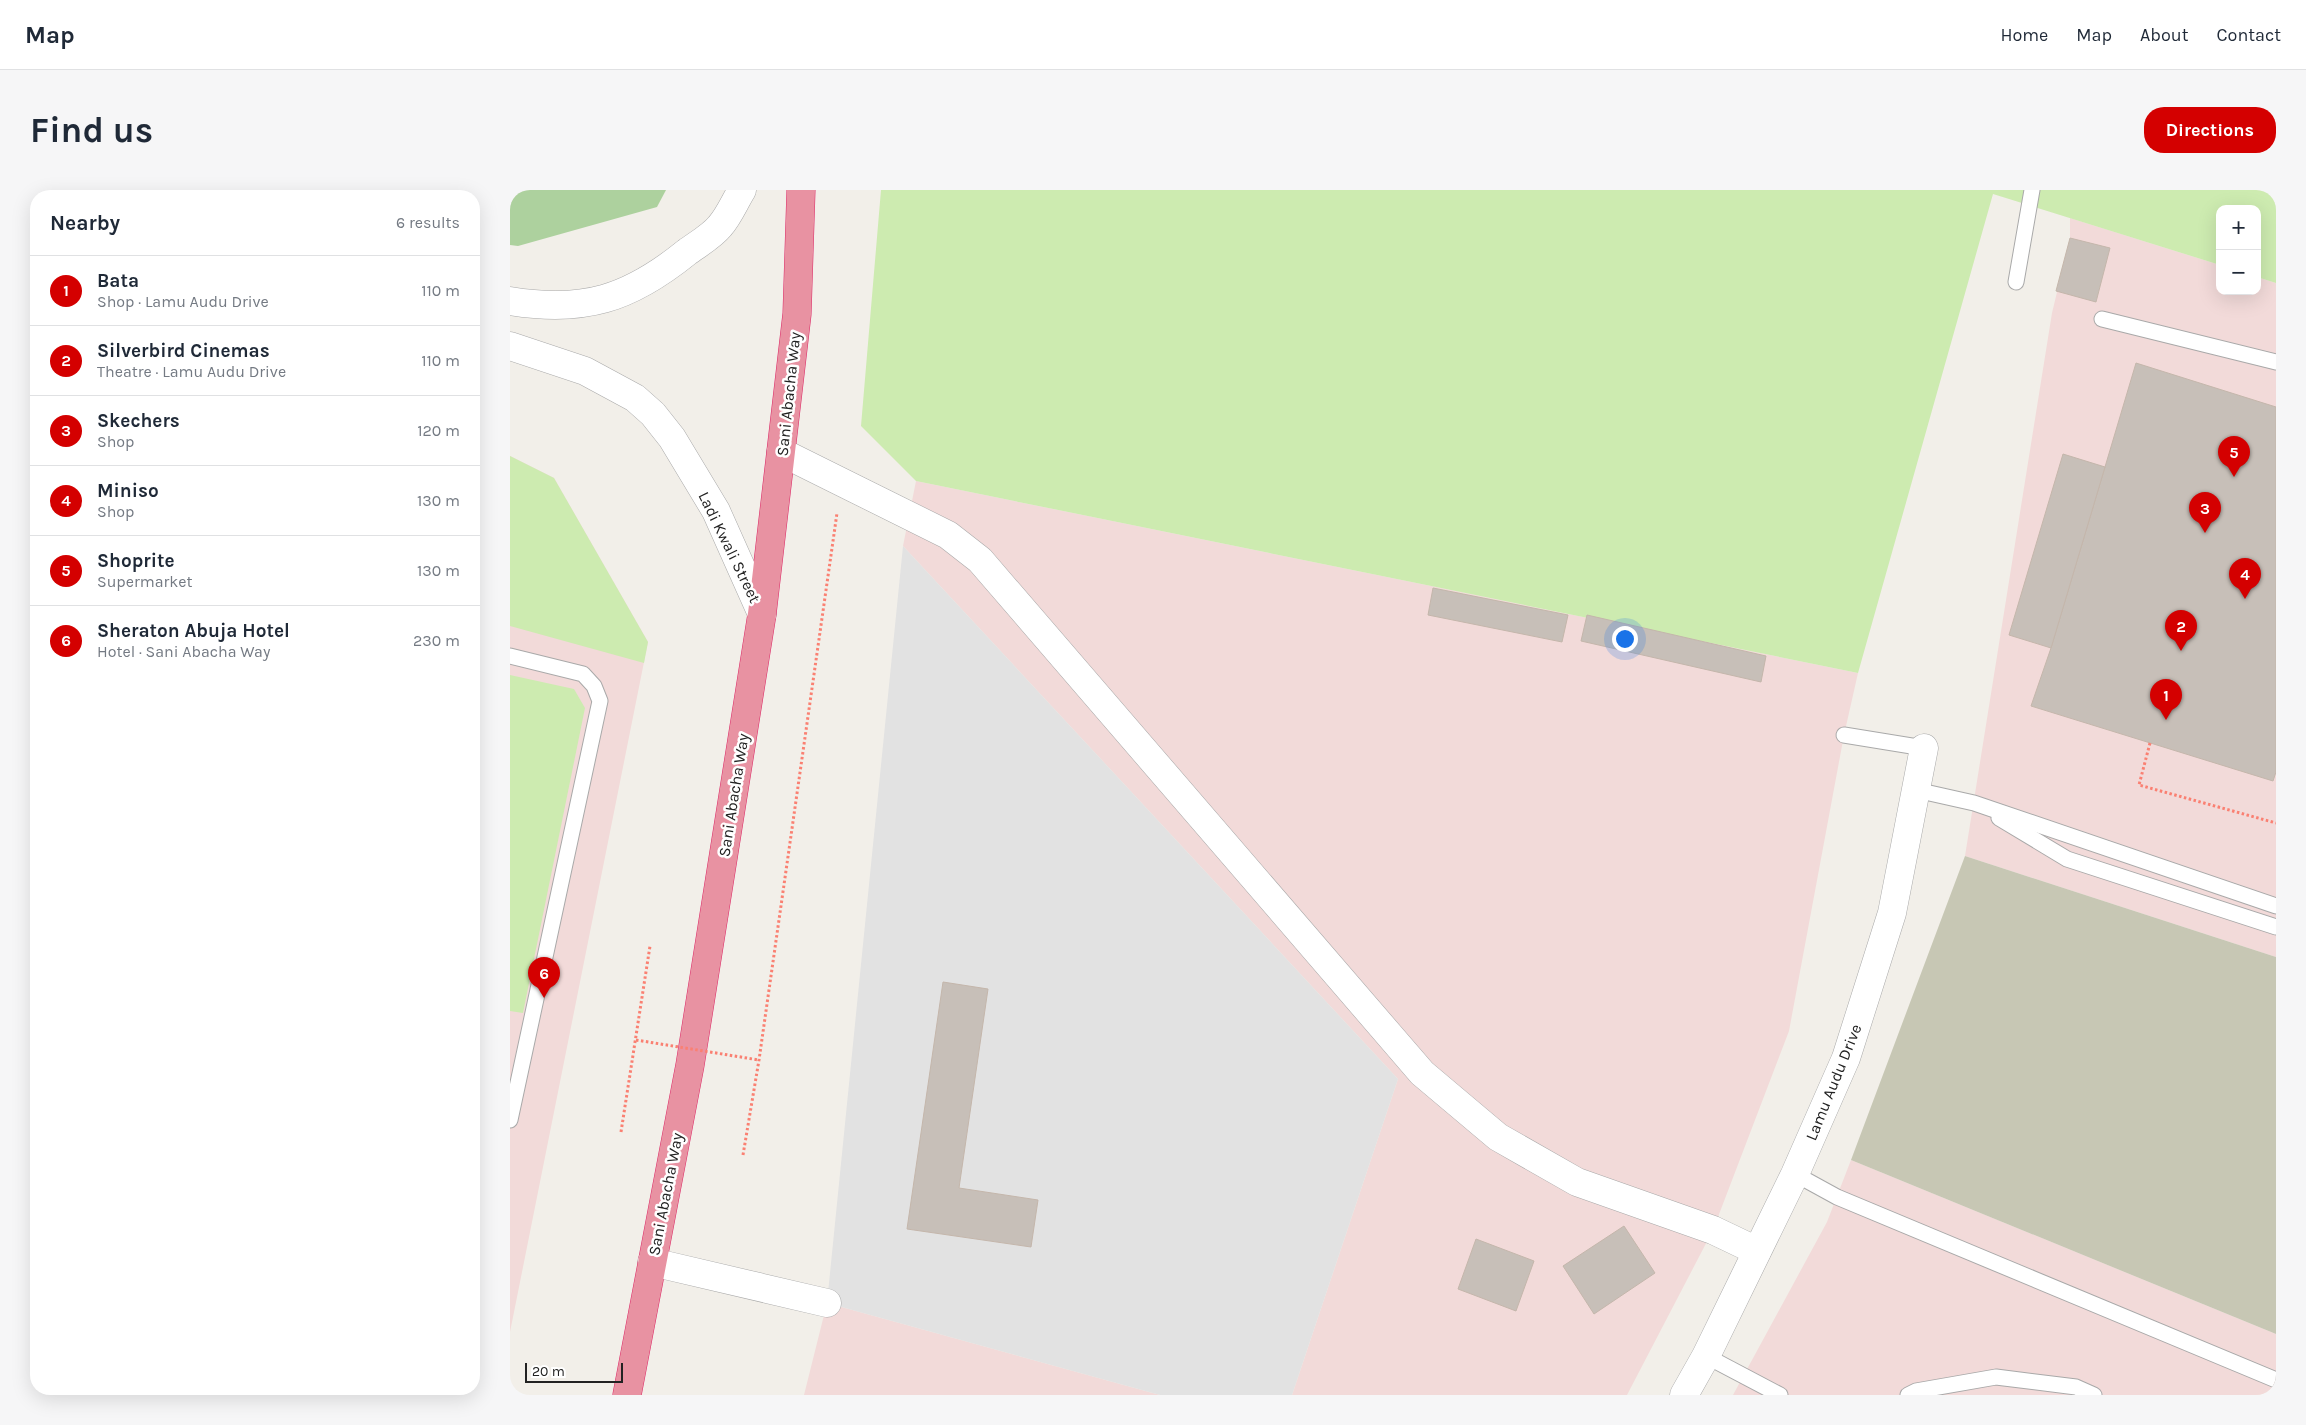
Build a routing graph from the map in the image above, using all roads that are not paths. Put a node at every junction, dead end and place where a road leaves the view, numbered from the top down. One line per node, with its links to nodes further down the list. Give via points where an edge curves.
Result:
1 (742, 190): 5 (street, via 720,226 662,273 630,290 570,306 539,306)
2 (800, 190): 9 (highway, Sani Abacha Way, via 796,314)
3 (2032, 190): 4 (lane)
4 (2016, 282)
5 (510, 300)
6 (2102, 318): 8 (lane)
7 (510, 346): 10 (street, Ladi Kwali Street, via 585,371 635,398 653,414 672,438 716,511)
8 (2276, 362)
9 (781, 452): 10 (highway, Sani Abacha Way); 20 (street, via 948,535 980,560 1422,1072 1498,1137 1577,1182 1713,1230)
10 (762, 614): 21 (highway, Sani Abacha Way, via 690,1065)
11 (510, 656): 18 (lane, via 583,674 594,686 600,701)
12 (1844, 735): 13 (lane)
13 (1924, 748): 14 (street, Lamu Audu Drive)
14 (1916, 790): 15 (lane); 19 (street, Lamu Audu Drive, via 1892,913 1846,1058)
15 (1974, 803): 16 (lane); 17 (lane, via 2067,859)
16 (2276, 906)
17 (2276, 927)
18 (510, 1120)
19 (1795, 1174): 20 (street, Lamu Audu Drive); 24 (lane, via 1836,1197)
20 (1757, 1251): 23 (street, Lamu Audu Drive)
21 (652, 1262): 22 (street); 25 (highway, Sani Abacha Way)
22 (827, 1303)
23 (1706, 1356): 26 (street, Lamu Audu Drive); 27 (lane)
24 (2276, 1380)
25 (627, 1395)
26 (1684, 1395)
27 (1780, 1395)
28 (1908, 1395): 29 (lane, via 1996,1377 2076,1387)
29 (2094, 1395)

